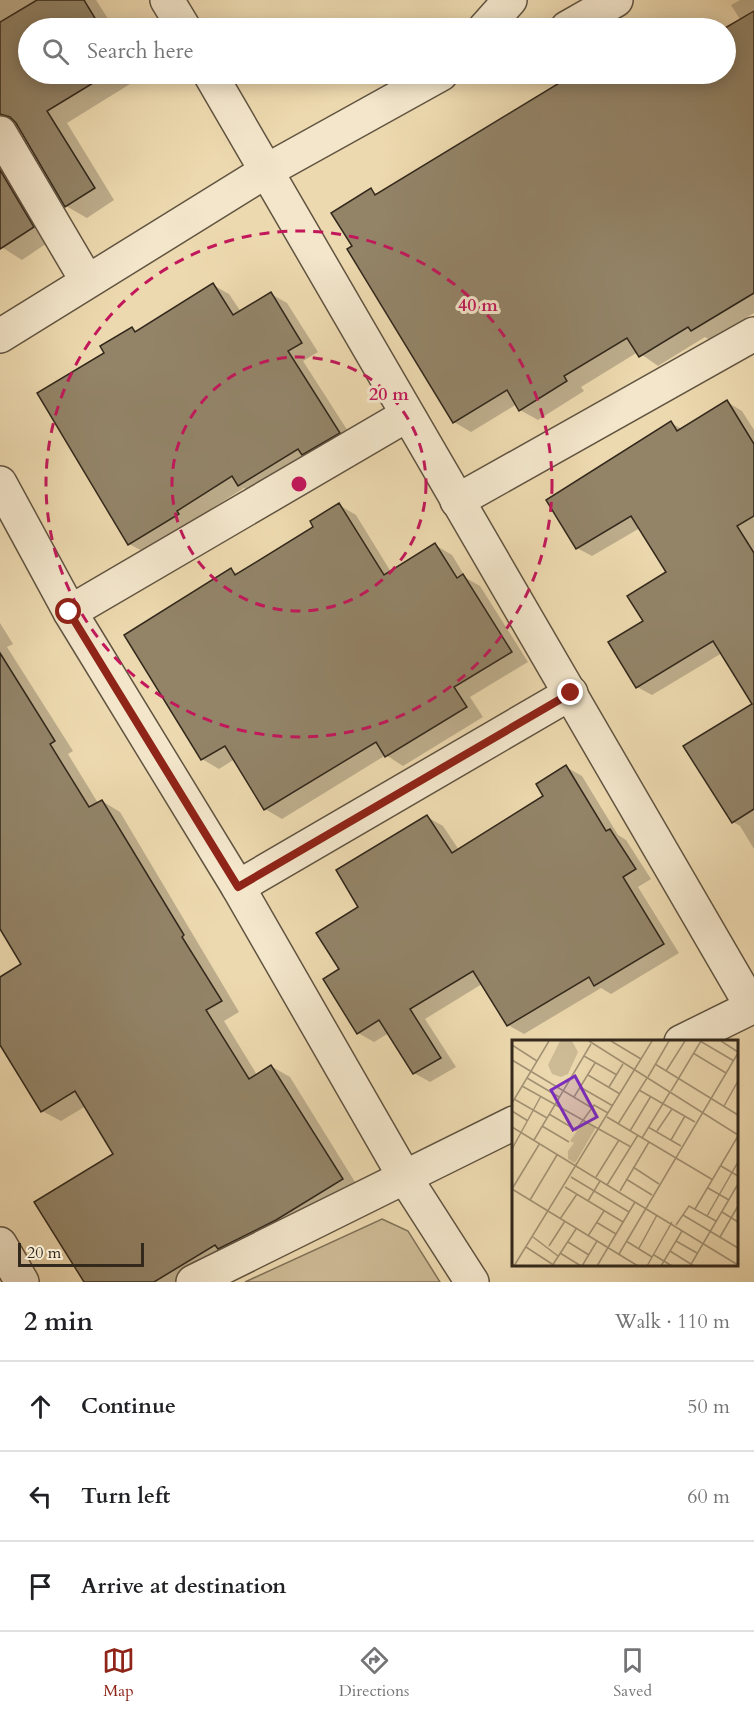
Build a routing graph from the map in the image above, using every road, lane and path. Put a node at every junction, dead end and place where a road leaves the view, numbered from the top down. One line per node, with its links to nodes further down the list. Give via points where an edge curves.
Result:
1 (167, 0): 4 (street)
2 (510, 0): 5 (street)
3 (616, 0): 6 (street)
4 (178, 18)
5 (494, 18)
6 (584, 18)
7 (216, 84): 10 (street)
8 (423, 84): 10 (street)
9 (0, 133): 11 (street)
10 (268, 170): 11 (street); 14 (street)
11 (87, 281): 12 (street)
12 (0, 336)
13 (753, 337): 16 (street)
14 (407, 415): 16 (street); 17 (street)
15 (0, 483): 17 (street)
16 (458, 501): 18 (street)
17 (69, 612): 19 (street)
18 (571, 693): 19 (street); 20 (street)
19 (238, 887): 23 (street)
20 (753, 1007): 21 (street)
21 (685, 1040)
22 (512, 1124): 23 (street)
23 (404, 1176): 26 (street); 27 (street)
24 (0, 1244): 25 (street)
25 (22, 1282)
26 (193, 1282)
27 (472, 1282)

